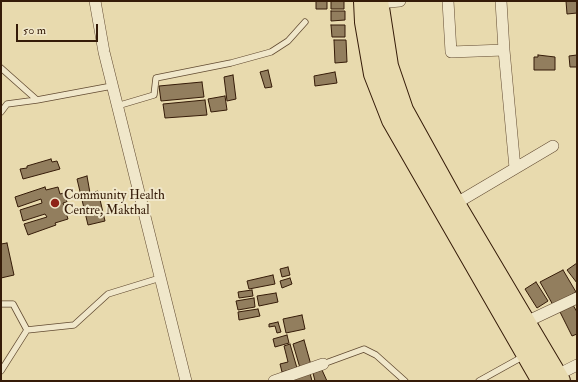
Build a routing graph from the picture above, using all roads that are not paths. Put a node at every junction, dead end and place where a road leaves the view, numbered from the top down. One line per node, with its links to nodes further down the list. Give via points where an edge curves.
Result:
1 (95, 1): 9 (street)
2 (400, 1): 5 (street)
3 (448, 1): 7 (street, via 451,52)
4 (502, 1): 7 (street)
5 (374, 2): 15 (highway, via 394,86 417,136); 21 (highway, via 365,22 374,74 392,120)
6 (305, 22): 11 (lane, via 288,41 271,52 156,78 154,95)
7 (504, 50): 14 (street)
8 (1, 68): 10 (lane)
9 (112, 86): 10 (lane); 11 (street)
10 (37, 100): 12 (lane, via 7,104)
11 (117, 106): 16 (street)
12 (1, 112)
13 (554, 146): 14 (street)
14 (515, 168): 15 (street)
15 (455, 204): 19 (highway)
16 (160, 278): 20 (lane, via 108,294 74,325); 26 (street)
17 (577, 298): 19 (street)
18 (1, 304): 20 (lane, via 13,304)
19 (526, 322): 25 (highway)
20 (27, 330): 24 (lane)
21 (526, 354): 25 (highway); 29 (lane)
22 (323, 364): 27 (street); 28 (lane, via 364,349 376,355)
23 (577, 365): 25 (street)
24 (1, 371)
25 (551, 380)
26 (186, 381)
27 (274, 381)
28 (405, 381)
29 (479, 381)

